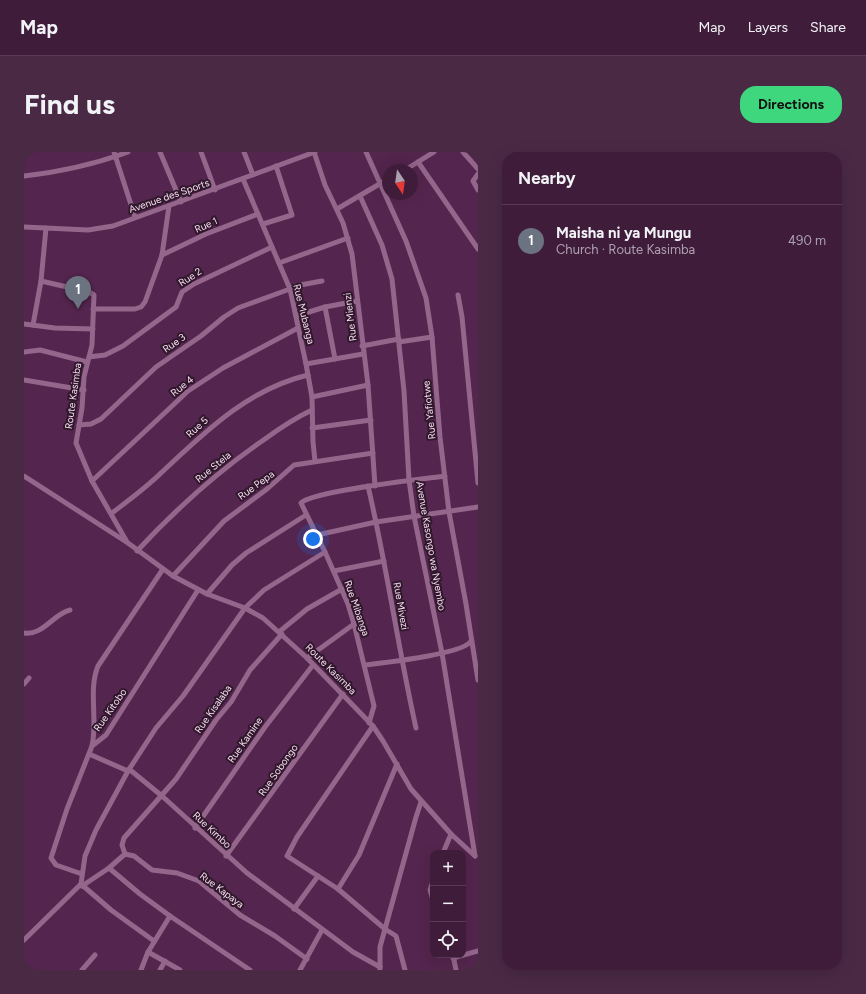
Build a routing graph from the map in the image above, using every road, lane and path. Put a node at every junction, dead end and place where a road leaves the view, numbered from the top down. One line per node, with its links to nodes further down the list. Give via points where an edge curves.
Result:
1 (128, 152): 9 (street)
2 (160, 152): 22 (street)
3 (201, 152): 19 (street)
4 (244, 152): 15 (street)
5 (366, 152): 18 (street, Rue Yafiotwe)
6 (434, 152): 10 (street)
7 (463, 152): 13 (street)
8 (311, 153): 12 (street, Avenue des Sports); 24 (street, Rue Mienzi)
9 (115, 154): 16 (street, via 88,166); 26 (street)
10 (418, 162): 11 (street); 32 (street)
11 (414, 164)
12 (276, 166): 15 (street, Avenue des Sports); 27 (street, via 292,215)
13 (478, 169)
14 (478, 174): 20 (street, via 473,181)
15 (253, 175): 17 (street, Avenue des Sports)
16 (24, 176)
17 (243, 179): 19 (street, Avenue des Sports); 25 (street, Rue Mubanga)
18 (380, 184): 21 (street); 47 (street, Rue Yafiotwe, via 406,241 423,287)
19 (215, 190): 22 (street, Avenue des Sports)
20 (478, 190)
21 (360, 196): 24 (street); 48 (street, Avenue Kasongo wa Nyembo, via 388,263)
22 (181, 202): 23 (street, Avenue des Sports)
23 (169, 206): 26 (street, Avenue des Sports); 33 (street)
24 (337, 209): 30 (street, Rue Mienzi)
25 (258, 214): 27 (street, Rue Mubanga); 33 (street, Rue 1, via 206,234)
26 (135, 217): 29 (street, Avenue des Sports, via 113,226 88,230)
27 (263, 224): 31 (street, Rue Mubanga)
28 (24, 226): 29 (street, Avenue des Sports)
29 (46, 228): 35 (street)
30 (348, 238): 34 (street); 39 (street, Rue Mienzi)
31 (272, 247): 34 (street, Rue Mubanga); 53 (street, Rue 2, via 194,284 182,292 176,307 123,346)
32 (478, 249)
33 (162, 255): 41 (street, via 148,294 140,306 135,309)
34 (279, 263): 37 (street, Rue Mubanga)
35 (41, 281): 41 (street, Route Kasimba, via 92,293); 44 (street)
36 (322, 281): 37 (street, Rue 3, via 295,286)
37 (290, 290): 42 (street, Rue Mubanga); 62 (street, Rue 3, via 238,308 156,367 101,419 91,424)
38 (458, 295): 70 (street)
39 (357, 301): 40 (street); 49 (street, Rue Mienzi)
40 (325, 307): 42 (street); 52 (street)
41 (93, 309): 46 (street, Route Kasimba)
42 (296, 316): 45 (street, Rue Mubanga)
43 (24, 324): 44 (street)
44 (33, 325): 46 (street)
45 (298, 328): 54 (street, Rue Mubanga); 69 (street, Rue 4, via 223,368 188,391)
46 (93, 329): 53 (street, Route Kasimba)
47 (432, 337): 48 (street); 67 (street, Rue Yafiotwe)
48 (399, 340): 49 (street); 68 (street, Avenue Kasongo wa Nyembo)
49 (362, 346): 51 (street, Rue Mienzi)
50 (24, 352): 53 (street, Rue 2, via 40,350)
51 (363, 354): 52 (street); 57 (street, Rue Mienzi)
52 (336, 359): 54 (street)
53 (88, 360): 58 (street, Route Kasimba)
54 (306, 364): 55 (street, Rue Mubanga)
55 (308, 375): 59 (street, Rue Mubanga); 75 (street, Rue 5, via 285,381 257,395 219,420 161,474)
56 (24, 380): 58 (street)
57 (368, 385): 59 (street); 61 (street, Rue Mienzi)
58 (84, 390): 62 (street, Route Kasimba)
59 (312, 397): 60 (street, Rue Mubanga)
60 (312, 410): 63 (street, Rue Mubanga); 81 (street, Rue Stela, via 219,472 172,514)
61 (371, 420): 63 (street); 64 (street, Rue Mienzi)
62 (79, 425): 69 (street, Route Kasimba, via 76,443)
63 (312, 428): 65 (street, Rue Mubanga)
64 (373, 453): 65 (street, Rue Pepa); 72 (street, Rue Mienzi)
65 (316, 461): 86 (street, Rue Pepa, via 294,465 267,489 236,510)
66 (24, 476): 80 (street, Route Kasimba)
67 (445, 476): 68 (street); 74 (street, Rue Yafiotwe)
68 (409, 480): 72 (street); 77 (street, Avenue Kasongo wa Nyembo)
69 (92, 481): 75 (street, Route Kasimba)
70 (478, 483)
71 (368, 486): 72 (street); 76 (street, Rue Mibanga, via 305,499 301,505); 78 (street, Rue Mivezi)
72 (375, 486)
73 (478, 507): 74 (street)
74 (449, 512): 77 (street); 95 (street, Rue Yafiotwe)
75 (112, 513): 80 (street, Route Kasimba)
76 (306, 515): 79 (street, Rue Mibanga); 89 (street, via 246,553)
77 (414, 516): 78 (street); 96 (street, Avenue Kasongo wa Nyembo)
78 (376, 522): 79 (street); 83 (street, Rue Mivezi)
79 (317, 535): 82 (street, Rue Mibanga)
80 (128, 543): 81 (street, Route Kasimba)
81 (137, 551): 84 (street, Route Kasimba)
82 (325, 552): 85 (street, Rue Mibanga); 90 (street, via 264,590)
83 (384, 561): 85 (street); 98 (street, Rue Mivezi)
84 (163, 569): 86 (street, Route Kasimba); 107 (street, via 98,666 94,679 95,733)
85 (334, 571): 87 (street, Rue Mibanga)
86 (173, 576): 88 (street, Route Kasimba)
87 (342, 589): 92 (street, Rue Mibanga); 94 (street, Rue Kisalaba, via 307,609)
88 (198, 590): 89 (street, Route Kasimba); 107 (street, Rue Kitobo, via 106,735)
89 (207, 594): 90 (street, Route Kasimba)
90 (245, 608): 94 (street, Route Kasimba, via 263,618); 110 (street)
91 (70, 610): 93 (street, via 56,616 36,633)
92 (354, 624): 97 (street); 100 (street, Rue Mibanga)
93 (24, 633)
94 (281, 633): 97 (street, Route Kasimba); 111 (street, Rue Kisalaba, via 250,670 231,702)
95 (471, 641): 96 (street, via 467,646); 102 (street, Rue Yafiotwe)
96 (442, 653): 98 (street); 118 (street, Avenue Kasongo wa Nyembo)
97 (307, 658): 99 (street, Route Kasimba)
98 (401, 660): 100 (street); 106 (street, Rue Mivezi)
99 (313, 665): 104 (street, Route Kasimba); 113 (street, Rue Kamine, via 264,727)
100 (365, 665): 105 (street, Rue Mibanga, via 374,706)
101 (29, 678): 103 (street)
102 (478, 680)
103 (24, 684)
104 (343, 694): 105 (street, Route Kasimba); 117 (street, Rue Sobongo)
105 (371, 724): 109 (street, Route Kasimba); 121 (street, via 287,856)
106 (416, 728)
107 (92, 746): 108 (street, Rue Kitobo)
108 (89, 754): 110 (street, Rue Kimbo); 120 (street, Rue Kitobo, via 51,858 56,864)
109 (397, 764): 112 (street, Route Kasimba); 123 (street, via 359,855)
110 (128, 770): 111 (street, Rue Kimbo); 120 (street, via 90,843)
111 (162, 796): 113 (street, Rue Kimbo); 116 (street, Rue Kisalaba, via 122,842)
112 (421, 802): 114 (street, Route Kasimba); 126 (street)
113 (195, 828): 117 (street, Rue Kimbo)
114 (451, 834): 115 (street); 118 (street, Route Kasimba)
115 (444, 850)
116 (125, 854): 119 (street); 135 (street, Rue Kapaya, via 134,856 152,870 177,873 199,882 240,915)
117 (226, 856): 124 (street, Rue Kimbo)
118 (476, 856)
119 (109, 868): 122 (street); 125 (street)
120 (82, 874): 122 (street)
121 (318, 876): 123 (street); 124 (street)
122 (82, 885): 128 (street); 129 (street)
123 (338, 890): 126 (street)
124 (294, 909): 127 (street, Rue Kimbo)
125 (170, 916): 129 (street); 142 (street)
126 (385, 929): 138 (street, via 380,947); 144 (street, via 396,936)
127 (322, 930): 135 (street); 138 (street, Rue Kimbo)
128 (24, 940)
129 (154, 941): 131 (street)
130 (478, 951): 132 (street)
131 (148, 952): 136 (street); 139 (street)
132 (466, 953)
133 (96, 955): 137 (street)
134 (453, 958): 145 (street)
135 (307, 959): 143 (street)
136 (165, 961): 140 (street); 141 (street)
137 (84, 969)
138 (380, 969)
139 (141, 970)
140 (160, 970)
141 (180, 970)
142 (250, 970)
143 (300, 970)
144 (405, 970)
145 (456, 970)

